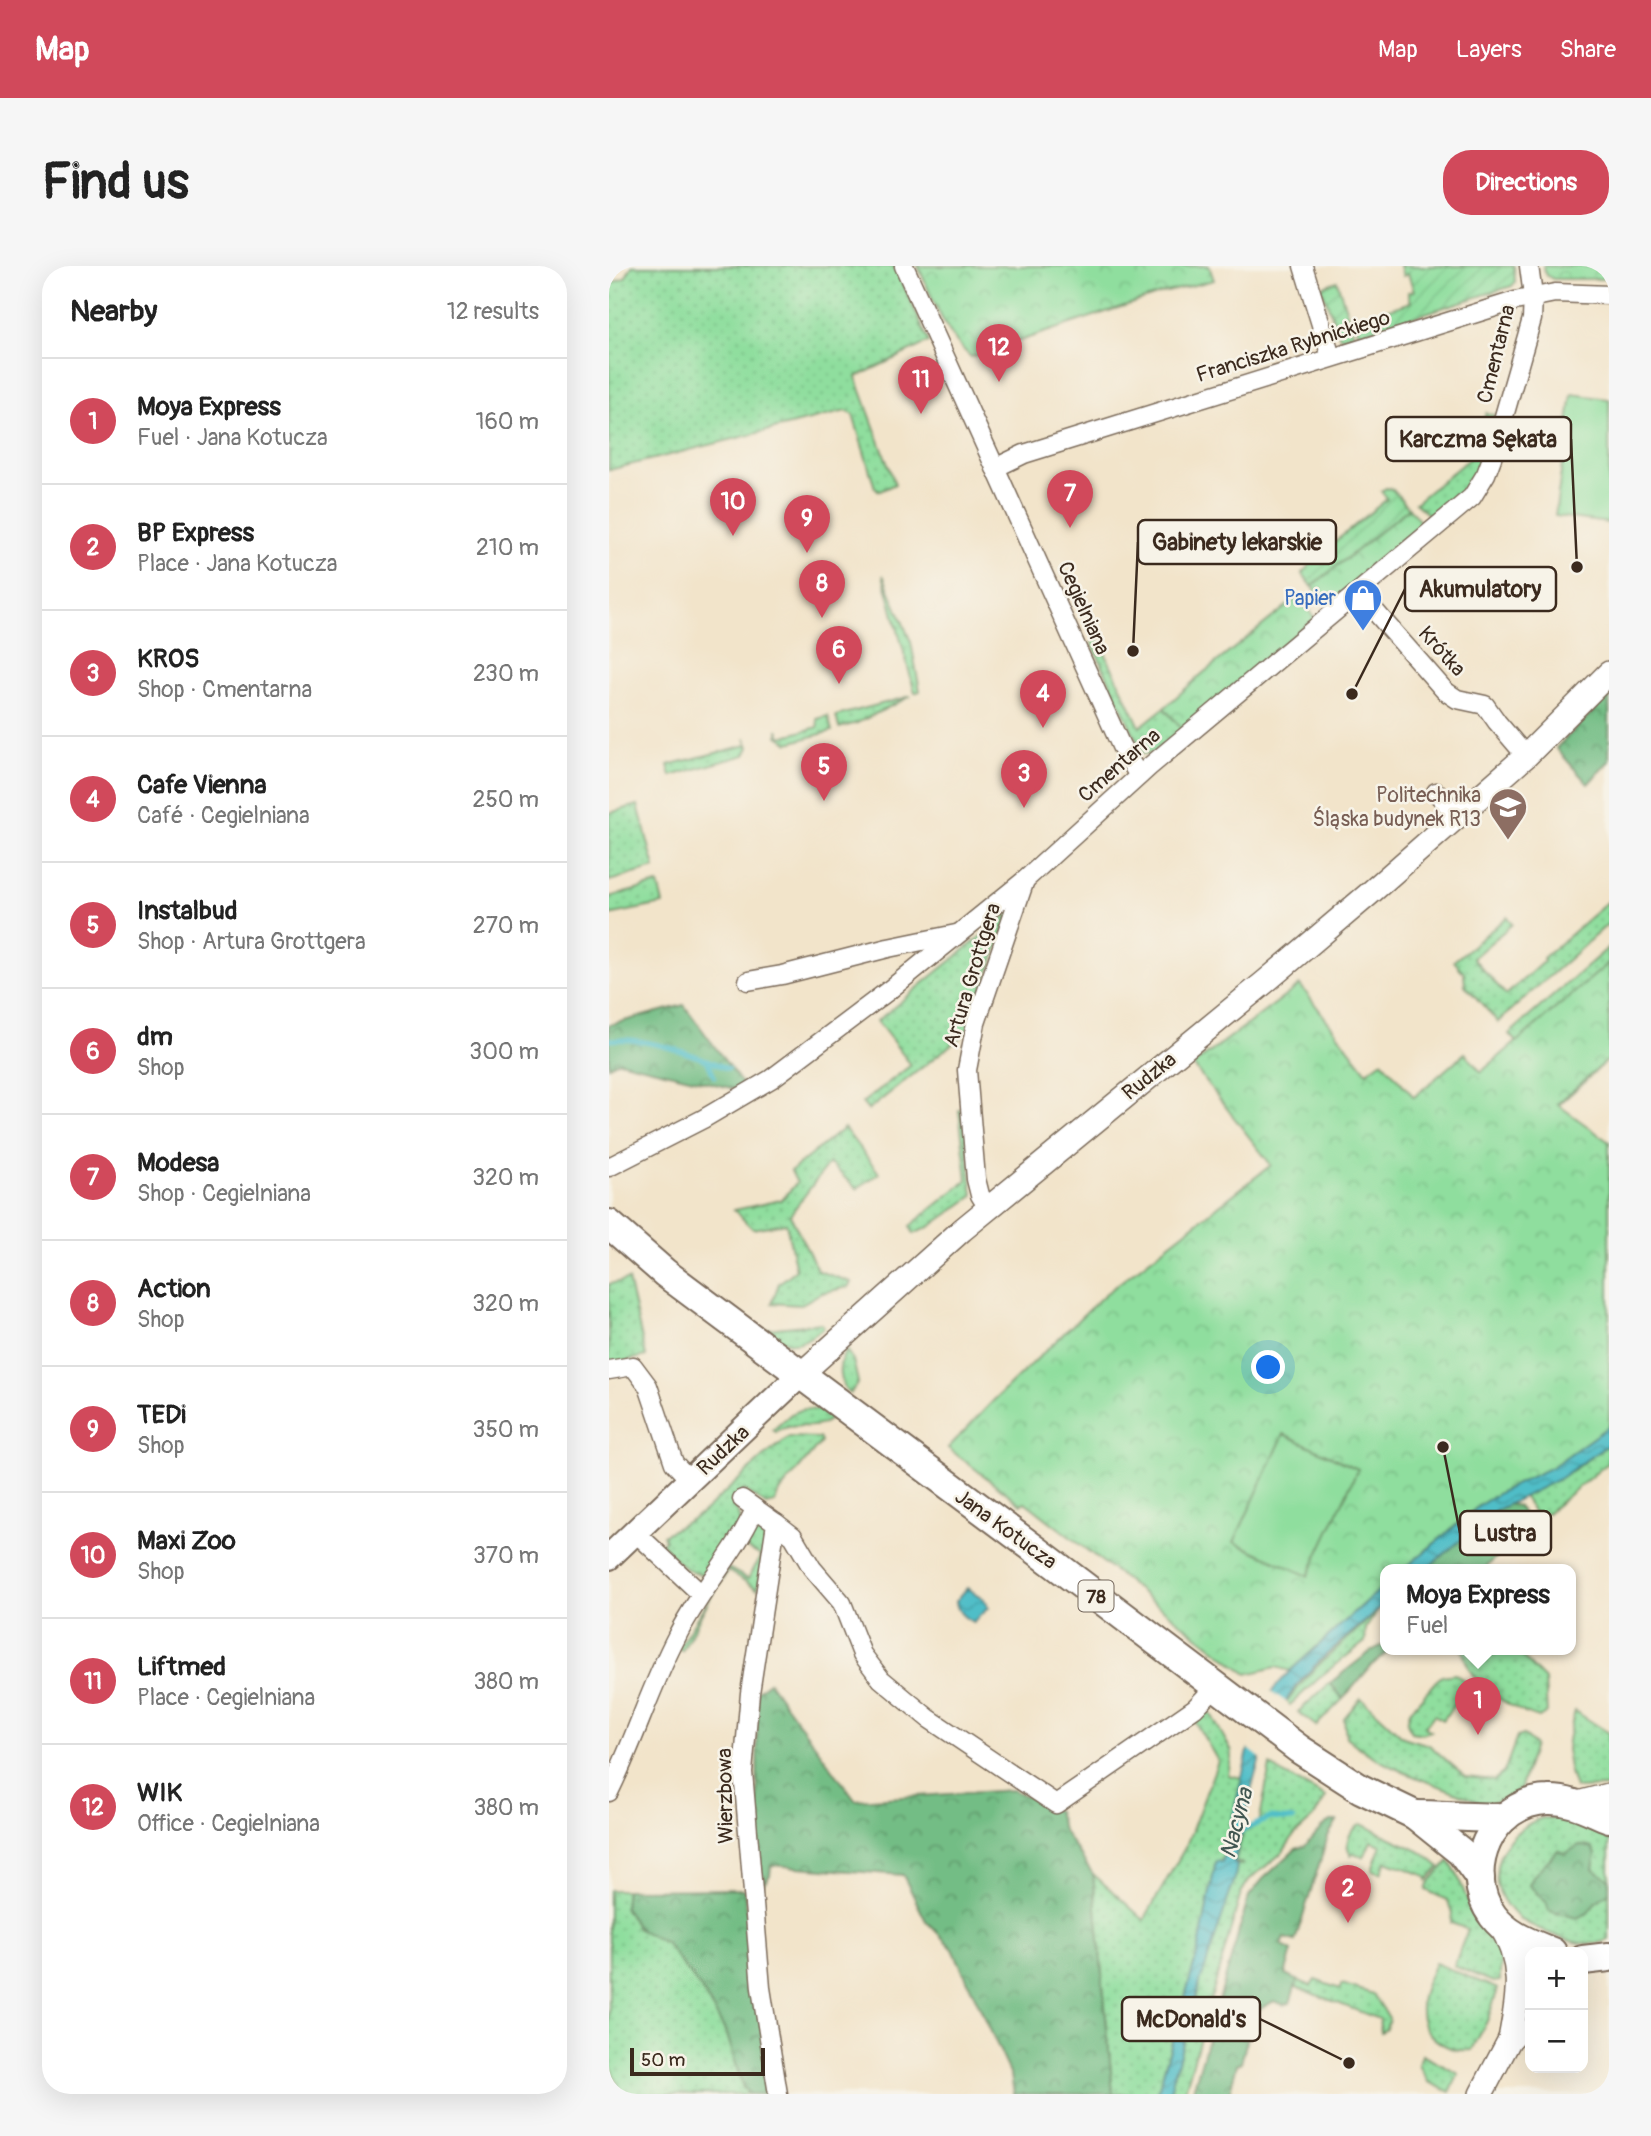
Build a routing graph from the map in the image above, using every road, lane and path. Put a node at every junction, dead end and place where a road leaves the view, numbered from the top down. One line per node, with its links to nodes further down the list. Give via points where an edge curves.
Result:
1 (904, 266): 7 (street, Cegielniana)
2 (1303, 266): 6 (street)
3 (1529, 266): 5 (street, Cmentarna)
4 (1609, 295): 5 (street, Franciszka Rybnickiego)
5 (1533, 296): 6 (street, Franciszka Rybnickiego); 8 (street, Cmentarna, via 1532,319 1492,458 1479,486 1472,497)
6 (1331, 357): 7 (street, Franciszka Rybnickiego, via 1024,454)
7 (995, 468): 11 (street, Cegielniana, via 1121,746)
8 (1359, 593): 10 (street, Krótka, via 1445,691 1457,699 1485,705); 11 (street, Cmentarna)
9 (1609, 673): 10 (street, Rudzka)
10 (1526, 756): 13 (street, Rudzka)
11 (1139, 776): 14 (street, Cmentarna)
12 (1436, 792): 13 (street)
13 (1458, 817): 18 (street, Rudzka)
14 (1025, 880): 15 (street, Cmentarna); 18 (street, Artura Grottgera, via 977,1023 967,1070 976,1179)
15 (960, 933): 16 (street, Artura Grottgera); 17 (street, Cmentarna, via 802,1057 734,1102)
16 (748, 981)
17 (609, 1167)
18 (988, 1208): 21 (street, Rudzka)
19 (609, 1224): 21 (main road, Jana Kotucza / 78, via 665,1273)
20 (609, 1370): 22 (street, Rudzka, via 633,1366 648,1386 674,1463)
21 (800, 1375): 22 (main road, Rudzka); 27 (main road, Jana Kotucza / 78)
22 (690, 1480): 24 (main road, Rudzka)
23 (776, 1523): 26 (street, via 749,1504 728,1557); 27 (street, via 793,1536 812,1568 842,1603 862,1654 881,1679 928,1718 1056,1804); 39 (street, Wierzbowa, via 743,1772 761,1988)
24 (635, 1532): 25 (main road, Rudzka); 26 (street)
25 (609, 1557)
26 (701, 1594): 28 (street, via 676,1637)
27 (1224, 1693): 31 (main road, Jana Kotucza / 78, via 1361,1789)
28 (609, 1792)
29 (1609, 1795): 30 (street)
30 (1574, 1804): 32 (main road, 78, via 1543,1800); 33 (main road, 78)
31 (1415, 1815): 32 (main road, Jana Kotucza / 78); 34 (main road, Jana Kotucza / 78, via 1461,1852)
32 (1505, 1817): 34 (main road, 78, via 1486,1843)
33 (1609, 1818)
34 (1480, 1878): 35 (main road, 78, via 1483,1898)
35 (1497, 1920): 36 (main road, 78, via 1514,1936); 38 (street, via 1518,1979)
36 (1540, 1947)
37 (1525, 2022): 38 (street)
38 (1510, 2039): 40 (street)
39 (778, 2094)
40 (1481, 2094)

